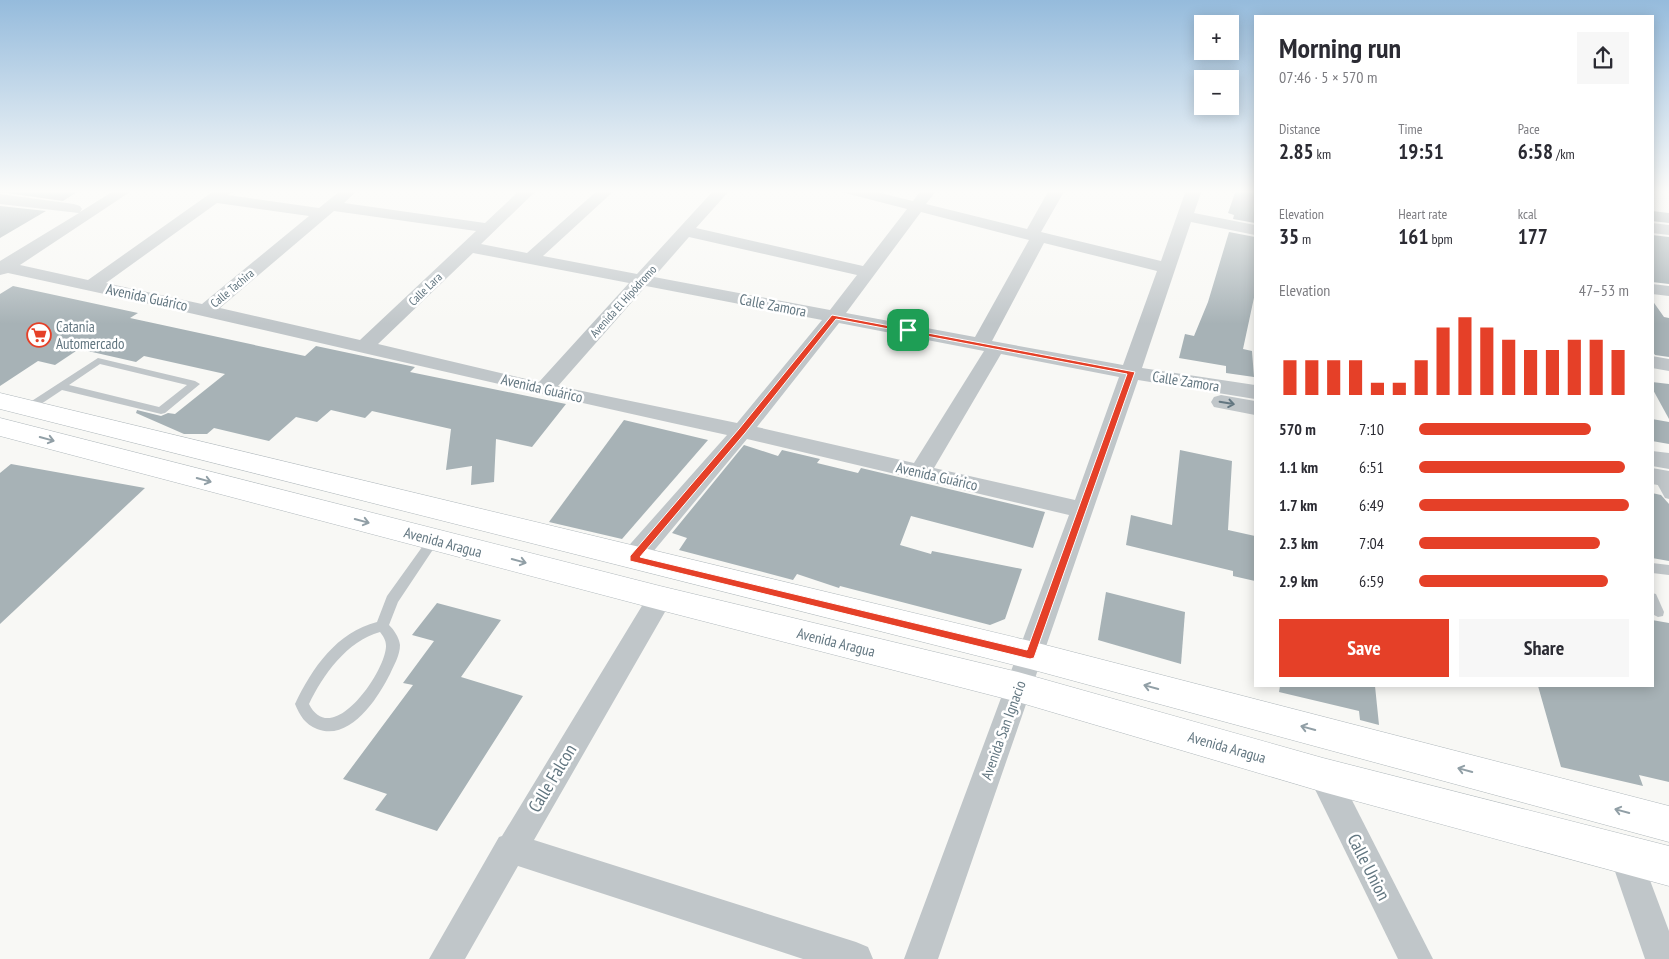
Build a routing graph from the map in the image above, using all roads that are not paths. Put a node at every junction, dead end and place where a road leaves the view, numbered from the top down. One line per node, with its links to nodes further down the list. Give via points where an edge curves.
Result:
1 (40, 235): 15 (street)
2 (50, 235): 15 (street)
3 (162, 235): 19 (street)
4 (296, 235): 22 (street, Calle Tachira)
5 (482, 235): 13 (street, Calle Lara)
6 (557, 235): 14 (street)
7 (682, 235): 18 (street, Avenida El Hipódromo)
8 (706, 235): 17 (street)
9 (895, 235): 17 (street)
10 (1030, 235): 12 (street)
11 (1178, 235): 16 (street, Avenida San Ignacio)
12 (1035, 236): 16 (street); 25 (street)
13 (469, 247): 14 (street, Calle Zamora); 24 (street, Calle Lara)
14 (531, 258): 18 (street, Calle Zamora)
15 (1, 264): 19 (street, Avenida Guárico)
16 (1167, 268): 28 (street, Avenida San Ignacio)
17 (867, 272): 23 (street)
18 (642, 280): 23 (street, Calle Zamora); 30 (street, Avenida El Hipódromo)
19 (91, 286): 22 (street, Avenida Guárico)
20 (1654, 289): 21 (street)
21 (1669, 291)
22 (206, 310): 24 (street, Avenida Guárico)
23 (834, 317): 25 (street, Calle Zamora); 35 (street)
24 (365, 346): 30 (street, Avenida Guárico)
25 (989, 346): 28 (street, Calle Zamora); 36 (street)
26 (1654, 362): 27 (street)
27 (1669, 365)
28 (1129, 379): 31 (street, Calle Zamora); 33 (street, Calle Zamora, one-way to 33); 37 (street, Avenida San Ignacio)
29 (60, 386): 29 (lane, via 98,361 195,384 161,411); 32 (lane)
30 (544, 389): 35 (street, Avenida Guárico)
31 (1254, 392)
32 (14, 405): 39 (street, Avenida Aragua)
33 (1254, 408)
34 (0, 427): 38 (street, Avenida Aragua, one-way to 38)
35 (742, 431): 36 (street, Avenida Guárico); 39 (street)
36 (920, 472): 37 (street, Avenida Guárico)
37 (1083, 510): 46 (street, Avenida San Ignacio)
38 (434, 539): 42 (street, Avenida Aragua, one-way to 42); 45 (lane, via 392,600)
39 (633, 558): 46 (street, Avenida Aragua)
40 (1654, 568): 41 (lane)
41 (1669, 570)
42 (660, 598): 47 (street, Avenida Aragua); 50 (street, Calle Falcon)
43 (1654, 603): 44 (lane)
44 (1658, 612)
45 (382, 626): 45 (lane, via 393,645 383,675 363,702 347,719 333,724 319,725 309,719 302,704 309,687 348,643 362,632)
46 (1030, 655): 47 (street, Avenida San Ignacio); 49 (street, Avenida Aragua, one-way to 46)
47 (1018, 687): 48 (street, Avenida Aragua); 55 (street, Avenida San Ignacio)
48 (1323, 775): 51 (street, Avenida Aragua); 56 (street, Calle Union)
49 (1669, 824)
50 (510, 848): 53 (street, Calle Falcon); 54 (street)
51 (1625, 854): 52 (street, Avenida Aragua); 57 (street)
52 (1669, 866)
53 (446, 959)
54 (856, 959)
55 (920, 959)
56 (1416, 959)
57 (1662, 959)

